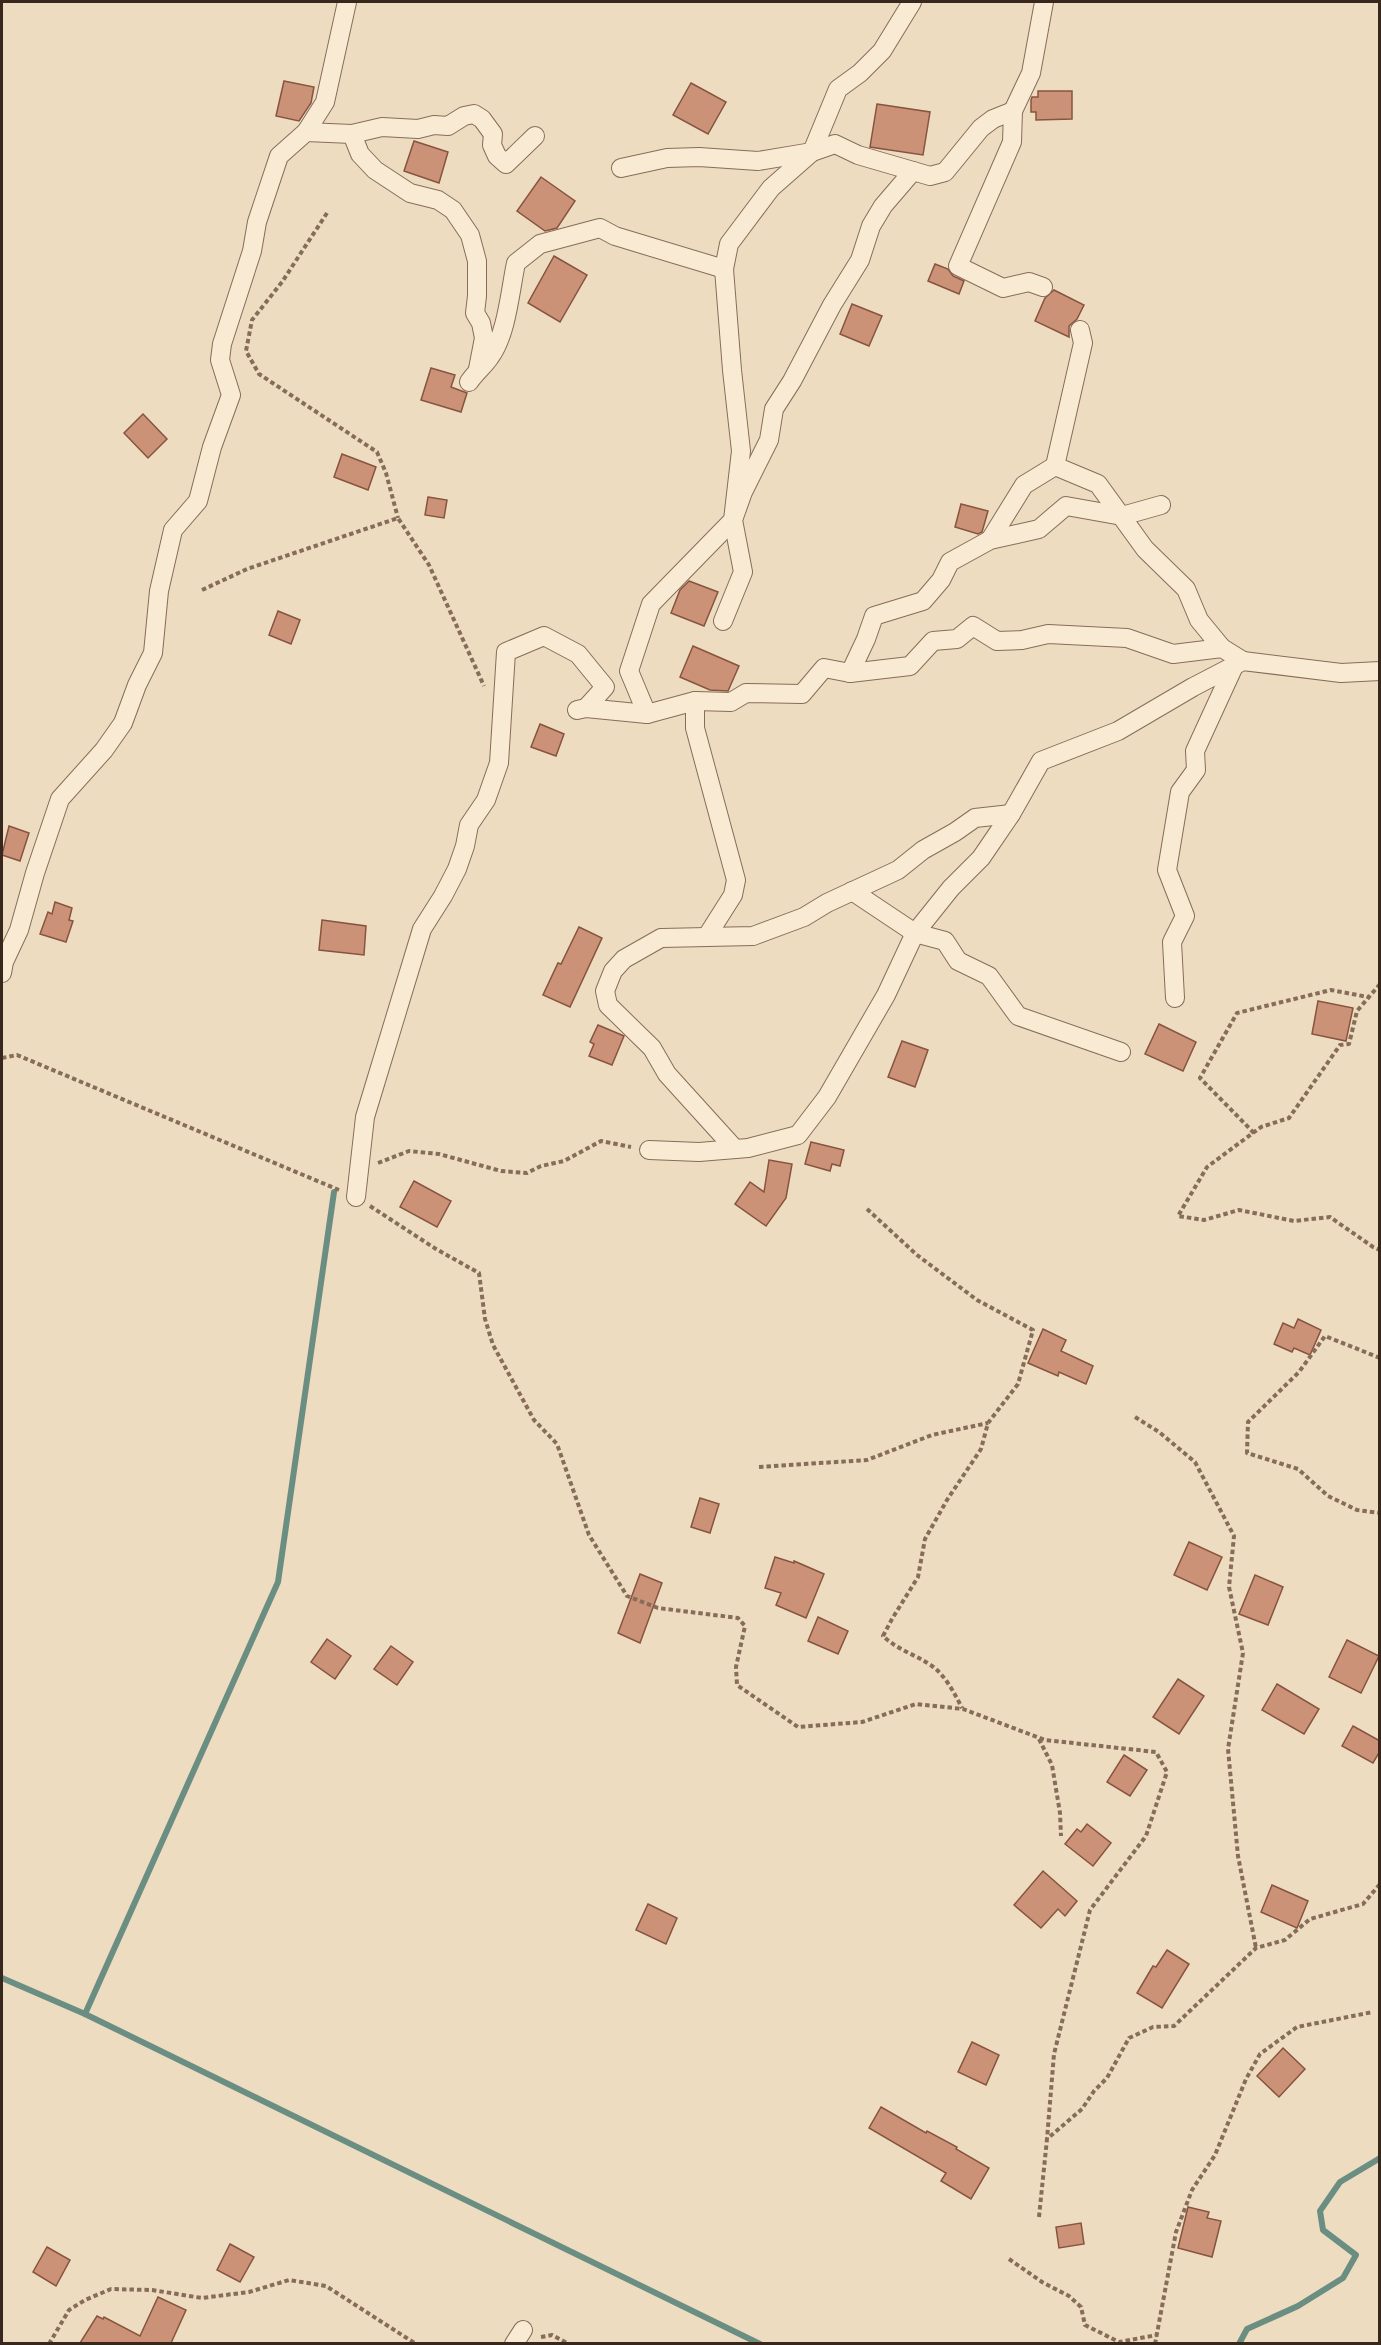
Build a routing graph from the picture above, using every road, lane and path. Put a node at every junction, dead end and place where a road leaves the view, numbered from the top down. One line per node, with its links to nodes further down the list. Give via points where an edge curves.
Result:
1 (347, 2): 5 (street, via 325,102)
2 (912, 2): 8 (street, via 882,51 838,89)
3 (1044, 2): 4 (street, via 1031,73)
4 (1013, 111): 10 (street, via 981,128 945,172 930,176); 13 (street, via 1012,142 958,266 1003,288 1029,282)
5 (306, 132): 6 (street); 36 (street, via 279,156 257,222 252,251 222,344 220,360 231,395 198,501 173,530 159,591 153,652 123,723 60,799)
6 (352, 134): 7 (street, via 382,127 448,126 474,114 483,119 493,134 492,145 506,164); 12 (street, via 360,154 375,170 410,192 438,200 453,210 470,235 477,261 475,313 484,338 474,375 501,338 516,263 540,244 600,228)
7 (535, 136)
8 (812, 152): 9 (street, via 758,161 667,158); 10 (street, via 836,144 858,155); 12 (street, via 771,188 729,244)
9 (621, 168)
10 (913, 171): 19 (street, via 871,226 860,260 774,409 769,440)
11 (327, 213): 18 (path, via 252,320 246,351 259,374 377,452)
12 (724, 269): 19 (street, via 741,451)
13 (1042, 287)
14 (1080, 330): 15 (street, via 1083,343)
15 (1055, 466): 17 (street, via 1098,484); 20 (street, via 1024,485)
16 (1161, 505): 17 (street)
17 (1122, 516): 20 (street, via 1066,506 1039,529); 23 (street, via 1145,549 1186,589 1200,620)
18 (398, 518): 21 (path, via 247,570); 30 (path, via 429,565 486,690)
19 (733, 520): 22 (street, via 742,572); 25 (street, via 651,604)
20 (990, 540): 27 (street, via 950,562 923,601 874,616)
21 (202, 590)
22 (723, 621)
23 (1222, 648): 24 (street); 27 (street, via 1173,654 1127,638 1048,634 997,641 973,626 957,639 933,641 910,666)
24 (1239, 664): 26 (street, via 1341,673); 32 (street, via 1118,731 1041,761); 39 (street, via 1195,752 1196,770 1180,792 1167,870 1185,916 1172,942)
25 (629, 671): 28 (street, via 614,674); 31 (street)
26 (1380, 671)
27 (850, 672): 29 (street, via 824,668 802,694 746,693 731,702)
28 (606, 687): 30 (street, via 578,654 544,636 506,652); 31 (street, via 580,710)
29 (695, 701): 31 (street); 35 (street, via 696,728 736,880 733,895)
30 (502, 710): 46 (street, via 499,763 486,800 469,825 457,869 422,929 396,1012 365,1117)
31 (647, 714)
32 (1011, 814): 33 (street, via 975,818 898,870); 34 (street, via 981,858)
33 (852, 891): 34 (street); 35 (street, via 804,917 753,936)
34 (915, 933): 40 (street, via 945,941 958,961 989,976 1018,1016); 43 (street, via 886,995 833,1086 798,1135)
35 (707, 936): 43 (street, via 661,938 624,959 613,971 605,991 608,1005 652,1048 667,1074)
36 (2, 973)
37 (1380, 984): 38 (path)
38 (1369, 997): 42 (path, via 1357,1011 1349,1044 1340,1045 1289,1118); 42 (path, via 1331,990 1238,1012 1200,1078)
39 (1175, 998)
40 (1121, 1052)
41 (2, 1058): 46 (path, via 17,1055)
42 (1254, 1133): 48 (path, via 1207,1167 1178,1216 1204,1220 1239,1210 1294,1221 1330,1217)
43 (735, 1149): 44 (street)
44 (650, 1150): 45 (path, via 601,1141 564,1161 527,1173 409,1151)
45 (375, 1164)
46 (356, 1197): 54 (path, via 479,1274 493,1345 534,1420 557,1444 589,1535 627,1596 658,1608 738,1618 745,1626 736,1667 737,1685 798,1727 862,1722 916,1704)
47 (867, 1209): 51 (path, via 917,1256 977,1300 1033,1330 1018,1384)
48 (1380, 1250)
49 (1380, 1358): 53 (path, via 1324,1336 1299,1372 1248,1422 1247,1453 1298,1469 1328,1496 1357,1510)
50 (1135, 1417): 58 (path, via 1195,1462 1234,1536 1229,1587 1243,1653 1228,1749 1238,1856)
51 (988, 1423): 52 (path, via 932,1435 867,1460); 54 (path, via 981,1449 924,1539 918,1576 883,1636 895,1648 934,1667)
52 (759, 1467)
53 (1380, 1513)
54 (963, 1709): 55 (path)
55 (1039, 1738): 56 (path, via 1052,1765); 60 (path, via 1156,1752 1167,1772 1146,1836 1090,1910 1054,2054)
56 (1061, 1836)
57 (1380, 1884): 58 (path, via 1363,1904 1310,1920 1285,1940)
58 (1256, 1948): 60 (path, via 1174,2026 1153,2027 1129,2038 1107,2078 1082,2109)
59 (1373, 2012): 63 (path, via 1297,2027 1260,2054 1215,2155 1192,2190 1176,2232)
60 (1047, 2139): 61 (path)
61 (1039, 2217)
62 (1009, 2259): 63 (path, via 1069,2296 1081,2307 1085,2325 1119,2342)
63 (1157, 2335): 68 (path)
64 (518, 2337): 67 (path, via 552,2335)
65 (49, 2343): 66 (path, via 69,2310 111,2289 152,2290 202,2298 249,2292 289,2280 326,2286)
66 (416, 2343)
67 (569, 2343)
68 (1155, 2343)

